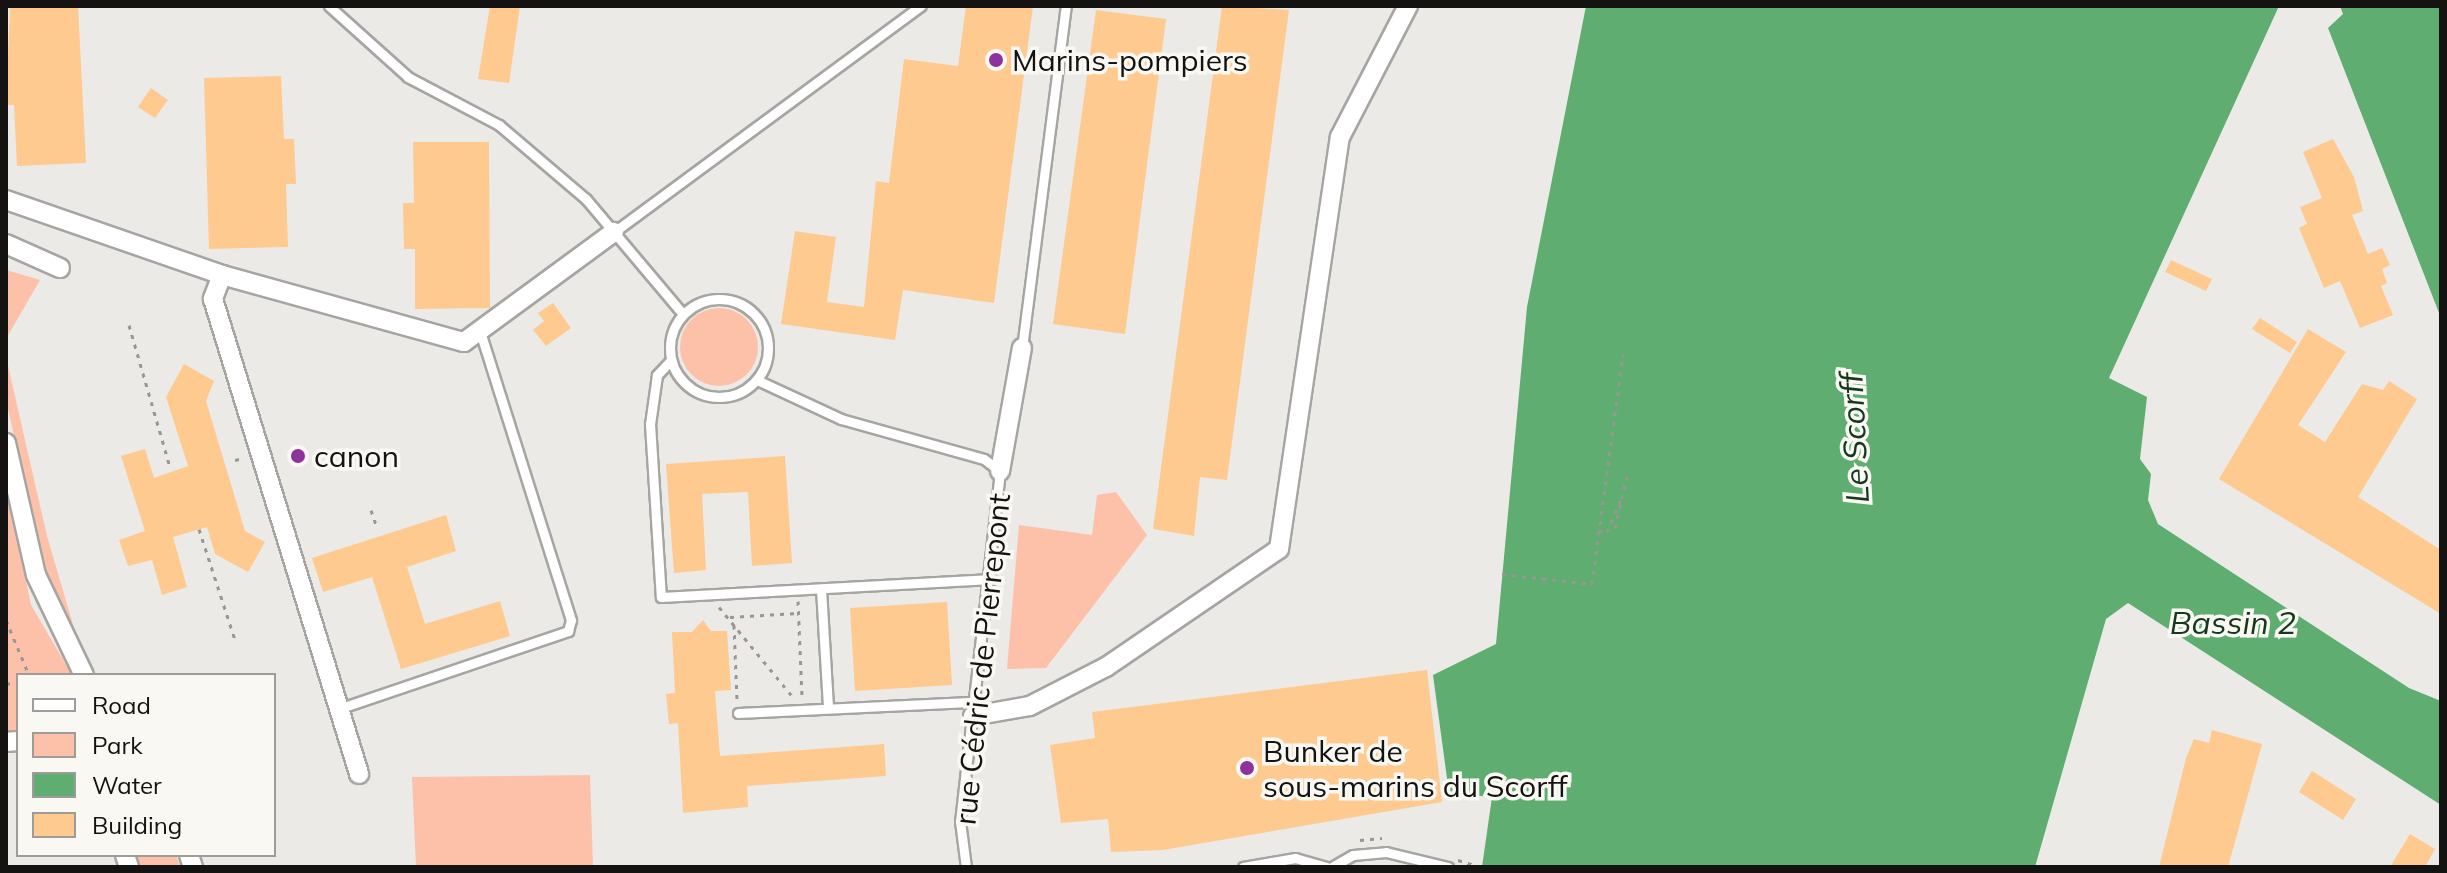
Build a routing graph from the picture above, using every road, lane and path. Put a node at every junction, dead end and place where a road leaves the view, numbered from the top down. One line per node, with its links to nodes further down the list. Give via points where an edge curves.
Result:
1 (329, 6): 6 (lane, via 441,101 499,125)
2 (921, 6): 6 (lane)
3 (1066, 6): 13 (lane)
4 (1408, 6): 42 (street, via 1340,137 1279,549 1106,667 1030,706)
5 (6, 200): 9 (street)
6 (614, 232): 10 (lane); 12 (street)
7 (6, 244): 8 (street)
8 (60, 268)
9 (222, 275): 12 (street, via 446,340); 40 (street, via 213,299)
10 (683, 314): 15 (lane); 16 (lane, via 728,300 756,316 768,346)
11 (129, 325): 18 (path)
12 (481, 335): 40 (lane, via 571,620 568,631)
13 (1022, 348): 19 (street)
14 (1623, 354): 26 (path)
15 (671, 360): 16 (lane, via 701,394 733,396); 31 (lane, via 657,375 650,424 661,597)
16 (757, 380): 19 (lane, rue Cédric de Pierrepont, via 841,419 984,459)
17 (6, 443): 38 (street, via 36,575)
18 (170, 467)
19 (1000, 471): 28 (lane, rue Cédric de Pierrepont)
20 (1627, 476): 21 (path)
21 (1622, 496): 24 (path); 26 (path, via 1607,532)
22 (371, 510): 23 (path)
23 (377, 527)
24 (1615, 528)
25 (199, 529): 36 (path)
26 (1599, 531): 27 (path, via 1592,584)
27 (1502, 574)
28 (992, 579): 29 (lane); 42 (lane, rue Cédric de Pierrepont)
29 (821, 589): 30 (lane); 39 (lane)
30 (797, 590): 31 (lane); 32 (path)
31 (710, 595): 33 (path)
32 (798, 613): 33 (path); 41 (path)
33 (728, 617): 35 (path)
34 (6, 620): 37 (path)
35 (734, 625): 41 (path); 43 (path)
36 (235, 640)
37 (28, 673)
38 (83, 673)
39 (828, 707): 41 (lane); 42 (lane)
40 (341, 708): 44 (street)
41 (803, 709): 43 (lane)
42 (974, 709): 46 (lane, rue Cédric de Pierrepont, via 960,821)
43 (738, 713)
44 (359, 774)
45 (1475, 865): 50 (path)
46 (966, 867)
47 (1243, 867): 48 (lane, via 1295,858)
48 (1329, 867): 49 (lane, via 1353,855 1419,858)
49 (1448, 867)
50 (1481, 867)

